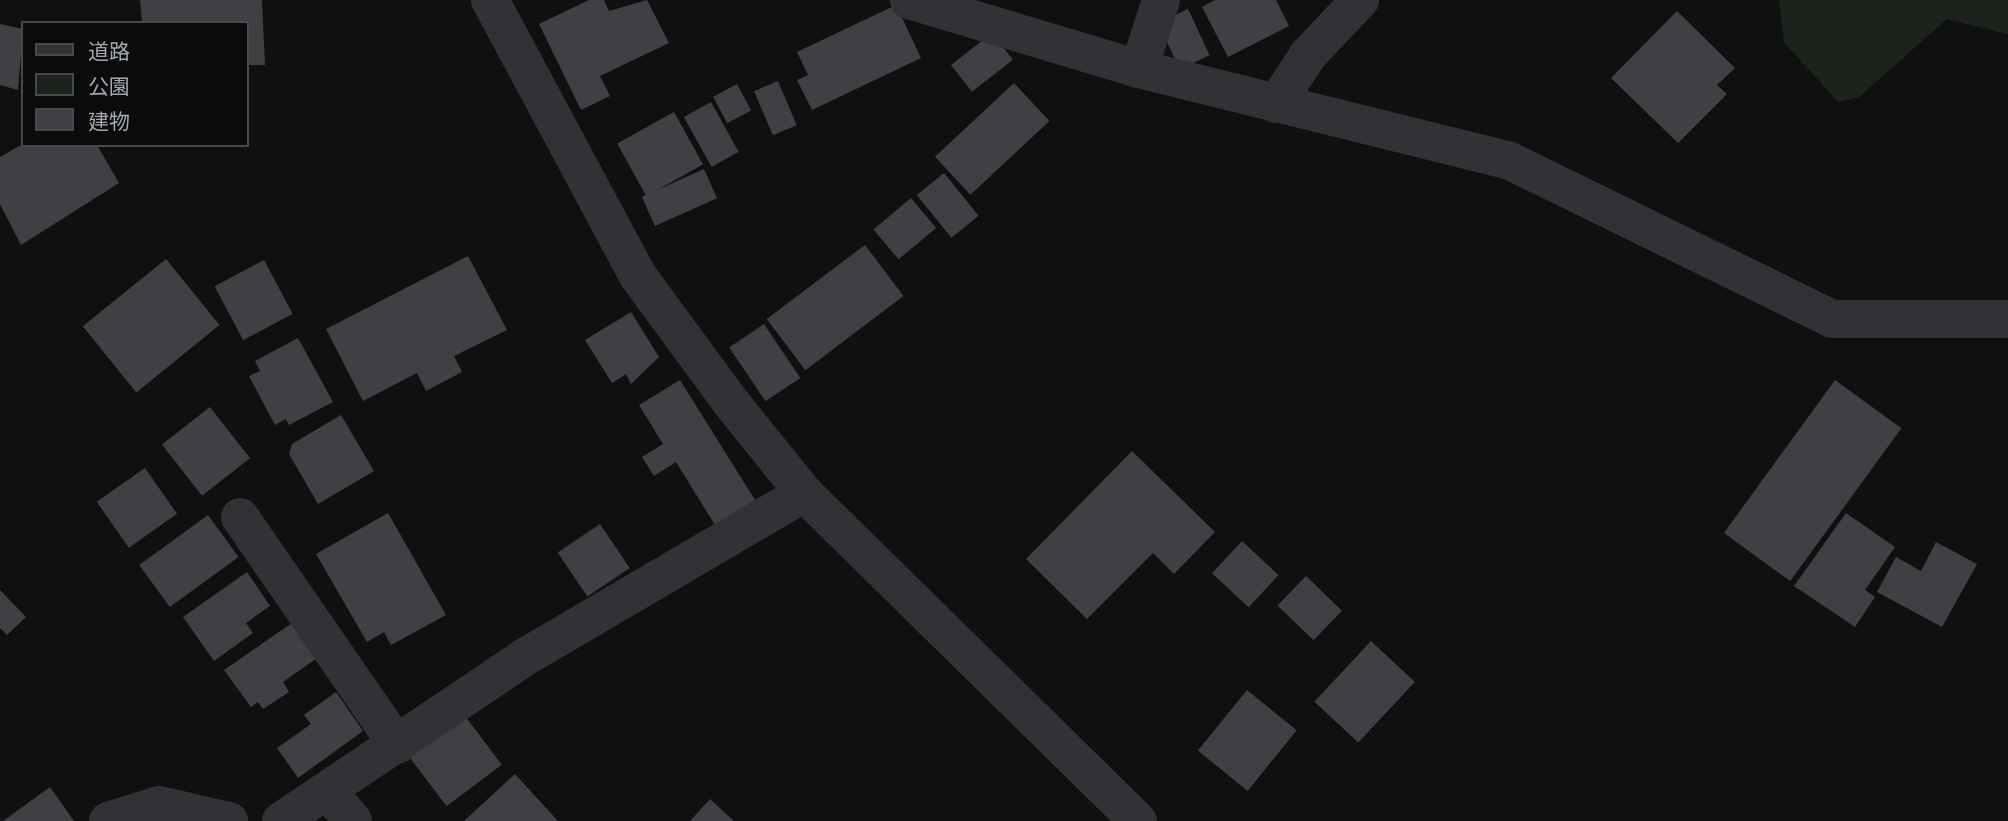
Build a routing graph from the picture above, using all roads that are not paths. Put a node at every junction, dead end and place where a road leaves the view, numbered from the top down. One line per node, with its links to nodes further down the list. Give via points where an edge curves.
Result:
1 (490, 0): 8 (street, via 638,276)
2 (909, 0): 5 (street)
3 (1161, 0): 5 (street)
4 (1360, 0): 6 (street, via 1308,55)
5 (1139, 69): 6 (street)
6 (1276, 104): 7 (street, via 1510,161 1832,319)
7 (2008, 319)
8 (804, 493): 10 (street, via 525,657); 16 (street)
9 (240, 517): 10 (street)
10 (397, 745): 11 (street)
11 (328, 792): 14 (street); 15 (street)
12 (108, 821): 13 (street, via 159,805)
13 (229, 821)
14 (282, 821)
15 (353, 821)
16 (1138, 821)

